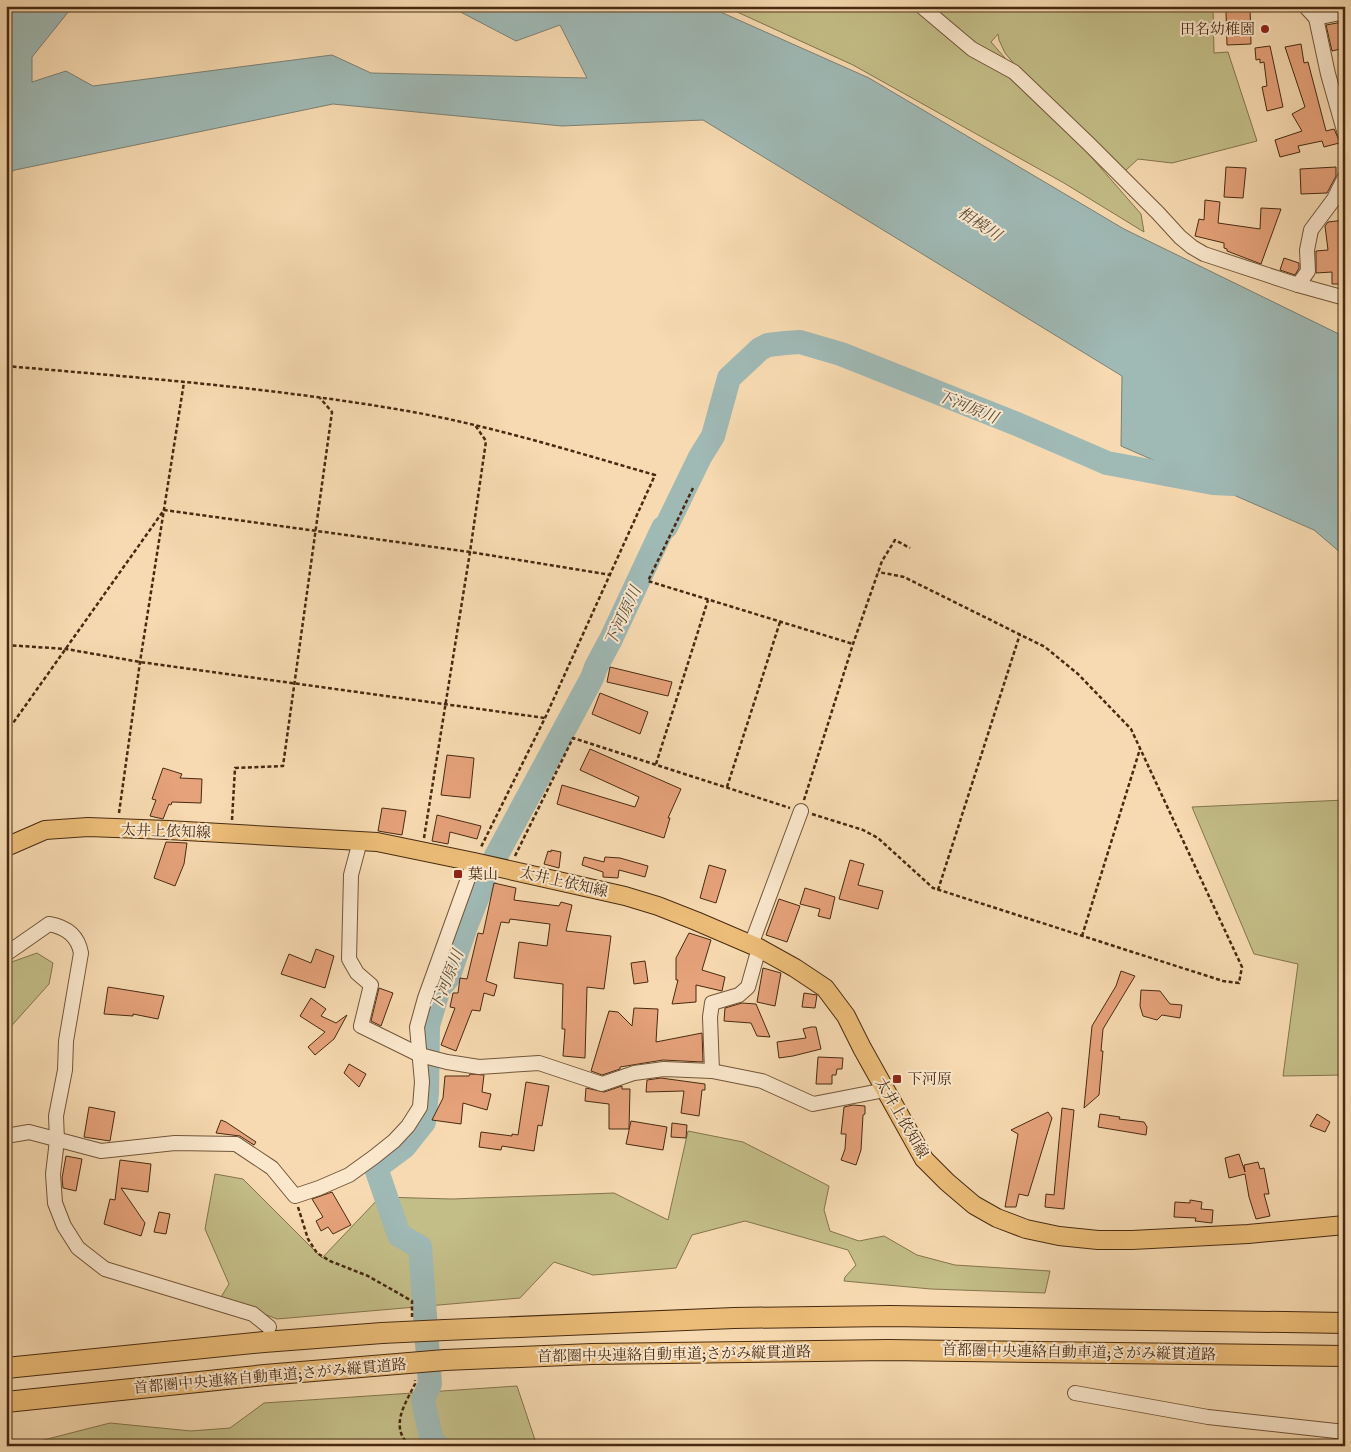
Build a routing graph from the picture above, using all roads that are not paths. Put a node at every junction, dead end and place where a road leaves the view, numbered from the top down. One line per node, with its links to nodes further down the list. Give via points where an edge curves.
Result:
1 (921, 6): 7 (street, via 972,49 1014,72 1192,247 1204,254)
2 (1305, 6): 4 (street)
3 (1345, 12): 4 (street)
4 (1316, 18): 5 (street)
5 (1344, 130)
6 (1345, 176): 7 (street, via 1334,199 1312,230 1307,250 1308,271)
7 (1298, 285): 8 (street)
8 (1345, 298)
9 (801, 811): 13 (street)
10 (360, 841): 11 (main road, 太井上依知線, via 88,827 45,830); 12 (main road, 太井上依知線); 15 (street, via 351,875 350,959 357,973 371,985 361,1026)
11 (6, 847)
12 (476, 862): 13 (main road, 太井上依知線, via 625,896 658,906); 15 (street, via 425,998 417,1027)
13 (755, 946): 16 (street, via 748,987 739,995 712,1003); 17 (main road, 太井上依知線, via 825,988 846,1016)
14 (6, 954): 19 (street, via 49,924 61,926 79,942 81,953 56,1116)
15 (420, 1055): 16 (street, via 479,1067 539,1064 602,1084 634,1073 664,1069); 19 (street, via 420,1108 408,1126 349,1175 295,1196 272,1168 236,1144 175,1143 101,1151)
16 (712, 1071): 17 (street, via 762,1081 813,1104)
17 (885, 1090): 20 (main road, 太井上依知線, via 924,1159 947,1182 974,1205 1026,1229 1059,1236 1132,1240)
18 (6, 1136): 19 (street, via 29,1132)
19 (57, 1140): 22 (street, via 53,1174 55,1203 78,1248 105,1269 253,1314)
20 (1345, 1225)
21 (1345, 1323): 24 (highway, 首都圏中央連絡自動車道;さがみ縦貫道路, bridge, via 890,1316 725,1319 382,1332)
22 (269, 1328)
23 (1345, 1356): 26 (highway, 首都圏中央連絡自動車道;さがみ縦貫道路, bridge, via 888,1350 602,1354 385,1364)
24 (6, 1368)
25 (1075, 1393): 27 (street, via 1208,1417)
26 (6, 1402)
27 (1345, 1432)

